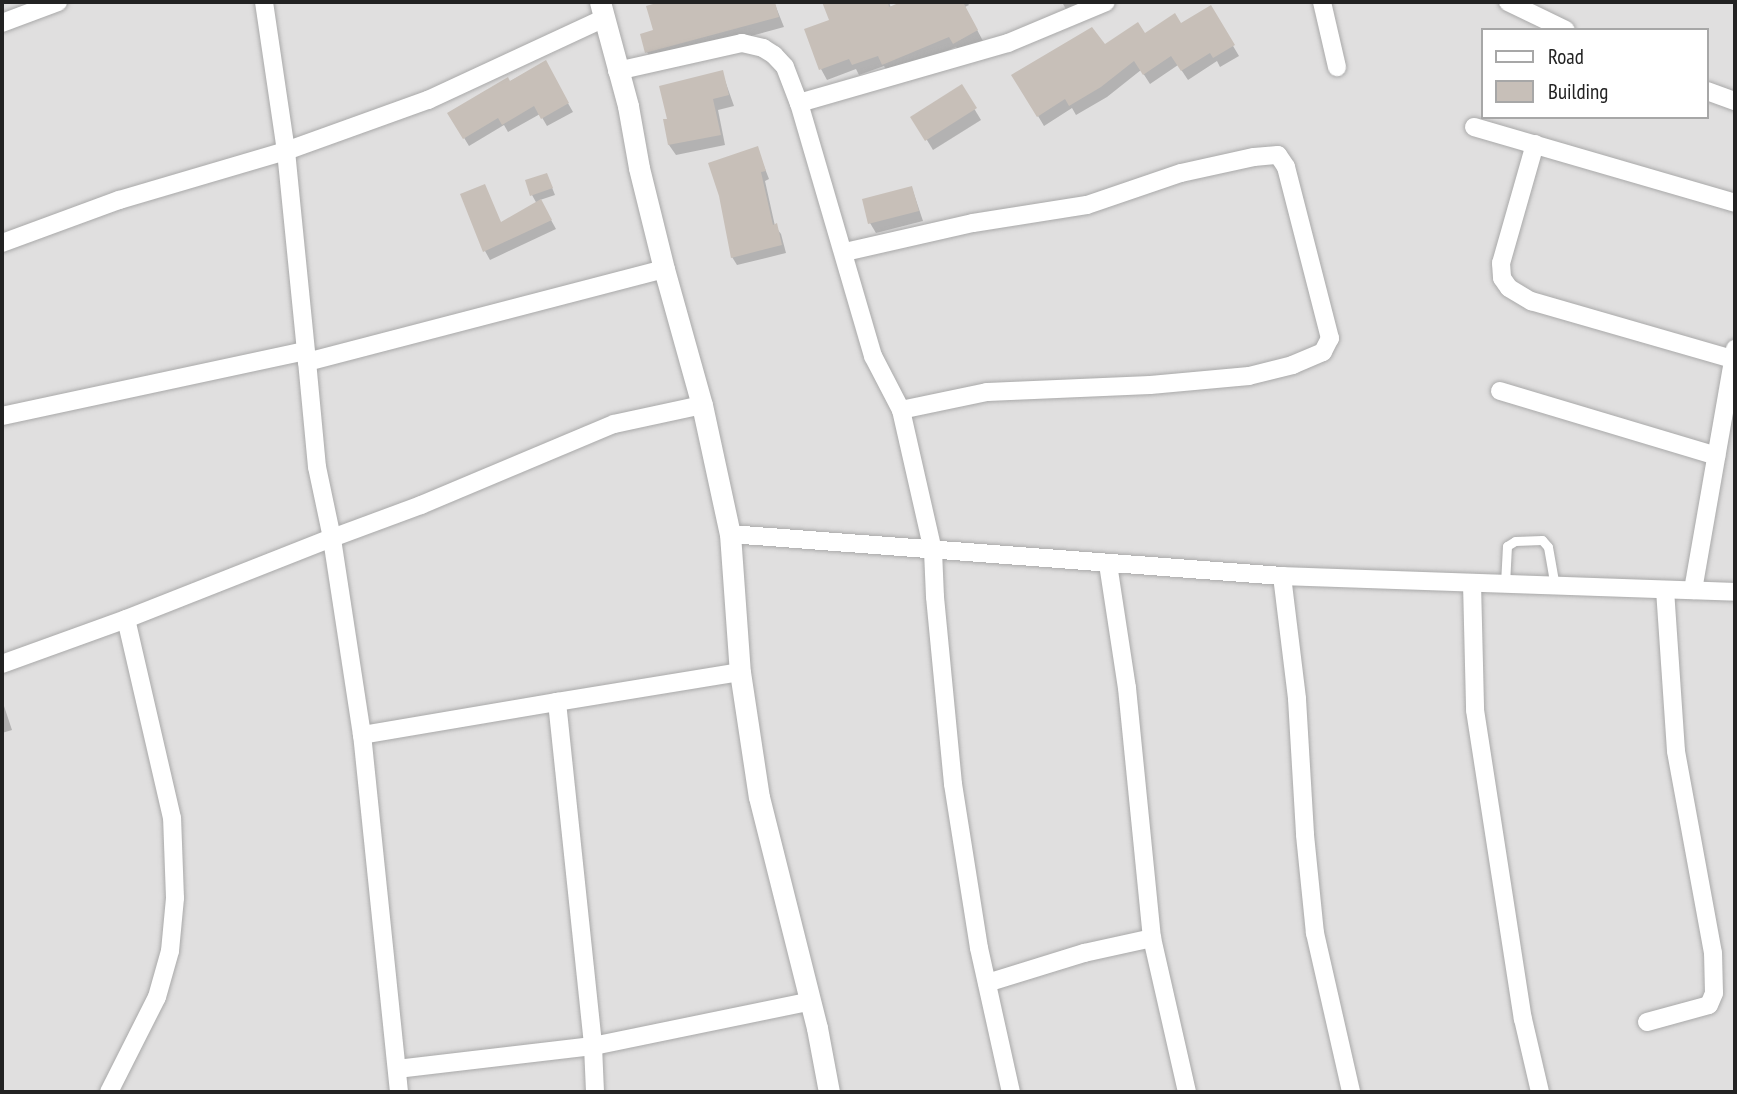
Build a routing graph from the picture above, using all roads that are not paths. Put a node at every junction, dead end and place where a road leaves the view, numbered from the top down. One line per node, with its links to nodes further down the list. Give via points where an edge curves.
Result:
1 (58, 2): 7 (street)
2 (264, 2): 16 (street)
3 (1106, 2): 13 (street, via 1008,43)
4 (1322, 2): 9 (street)
5 (1508, 2): 8 (street)
6 (602, 10): 10 (street); 16 (street, via 428,100)
7 (2, 23)
8 (1562, 28)
9 (1337, 67)
10 (617, 71): 13 (street, via 742,43 774,55 785,67); 20 (street)
11 (1709, 92): 12 (street)
12 (1735, 101)
13 (799, 103): 19 (street)
14 (1474, 127): 15 (street)
15 (1535, 145): 17 (street); 21 (street, via 1501,263 1502,278 1509,288 1531,302)
16 (286, 151): 18 (street, via 119,200); 22 (street)
17 (1735, 203)
18 (2, 243)
19 (845, 252): 25 (street, via 873,356); 25 (street, via 973,223 1087,205 1181,173 1264,155 1278,155 1286,167 1330,338 1323,352 1249,376 987,392)
20 (664, 269): 22 (street); 24 (street)
21 (1734, 354): 27 (street)
22 (306, 357): 26 (street); 29 (street, via 317,467)
23 (1500, 391): 27 (street)
24 (702, 405): 28 (street); 29 (street, via 614,424)
25 (901, 410): 30 (street)
26 (2, 416)
27 (1716, 456): 37 (street)
28 (730, 534): 30 (street); 41 (street)
29 (332, 538): 39 (street); 43 (street)
30 (933, 551): 31 (street); 45 (street, via 953,784)
31 (1108, 564): 32 (street); 44 (street, via 1127,688)
32 (1282, 576): 33 (street); 56 (street, via 1297,699 1315,933)
33 (1472, 583): 34 (street); 57 (street, via 1475,710 1523,1019)
34 (1505, 584): 35 (street); 35 (lane, via 1507,546 1515,541 1542,540 1548,547)
35 (1555, 586): 36 (street)
36 (1664, 590): 37 (street); 47 (street, via 1676,751 1713,953 1714,993 1709,1005)
37 (1693, 590): 38 (street)
38 (1735, 592)
39 (126, 620): 40 (street); 50 (street, via 172,818 175,898 170,951 157,997)
40 (2, 664)
41 (740, 672): 42 (street); 46 (street, via 759,797)
42 (556, 702): 43 (street); 48 (street)
43 (362, 735): 49 (street)
44 (1152, 938): 45 (street); 55 (street)
45 (987, 983): 54 (street)
46 (808, 1002): 48 (street); 53 (street)
47 (1647, 1022)
48 (593, 1046): 49 (street); 52 (street)
49 (397, 1069): 51 (street)
50 (109, 1092)
51 (399, 1092)
52 (595, 1092)
53 (829, 1092)
54 (1011, 1092)
55 (1187, 1092)
56 (1351, 1092)
57 (1540, 1092)

